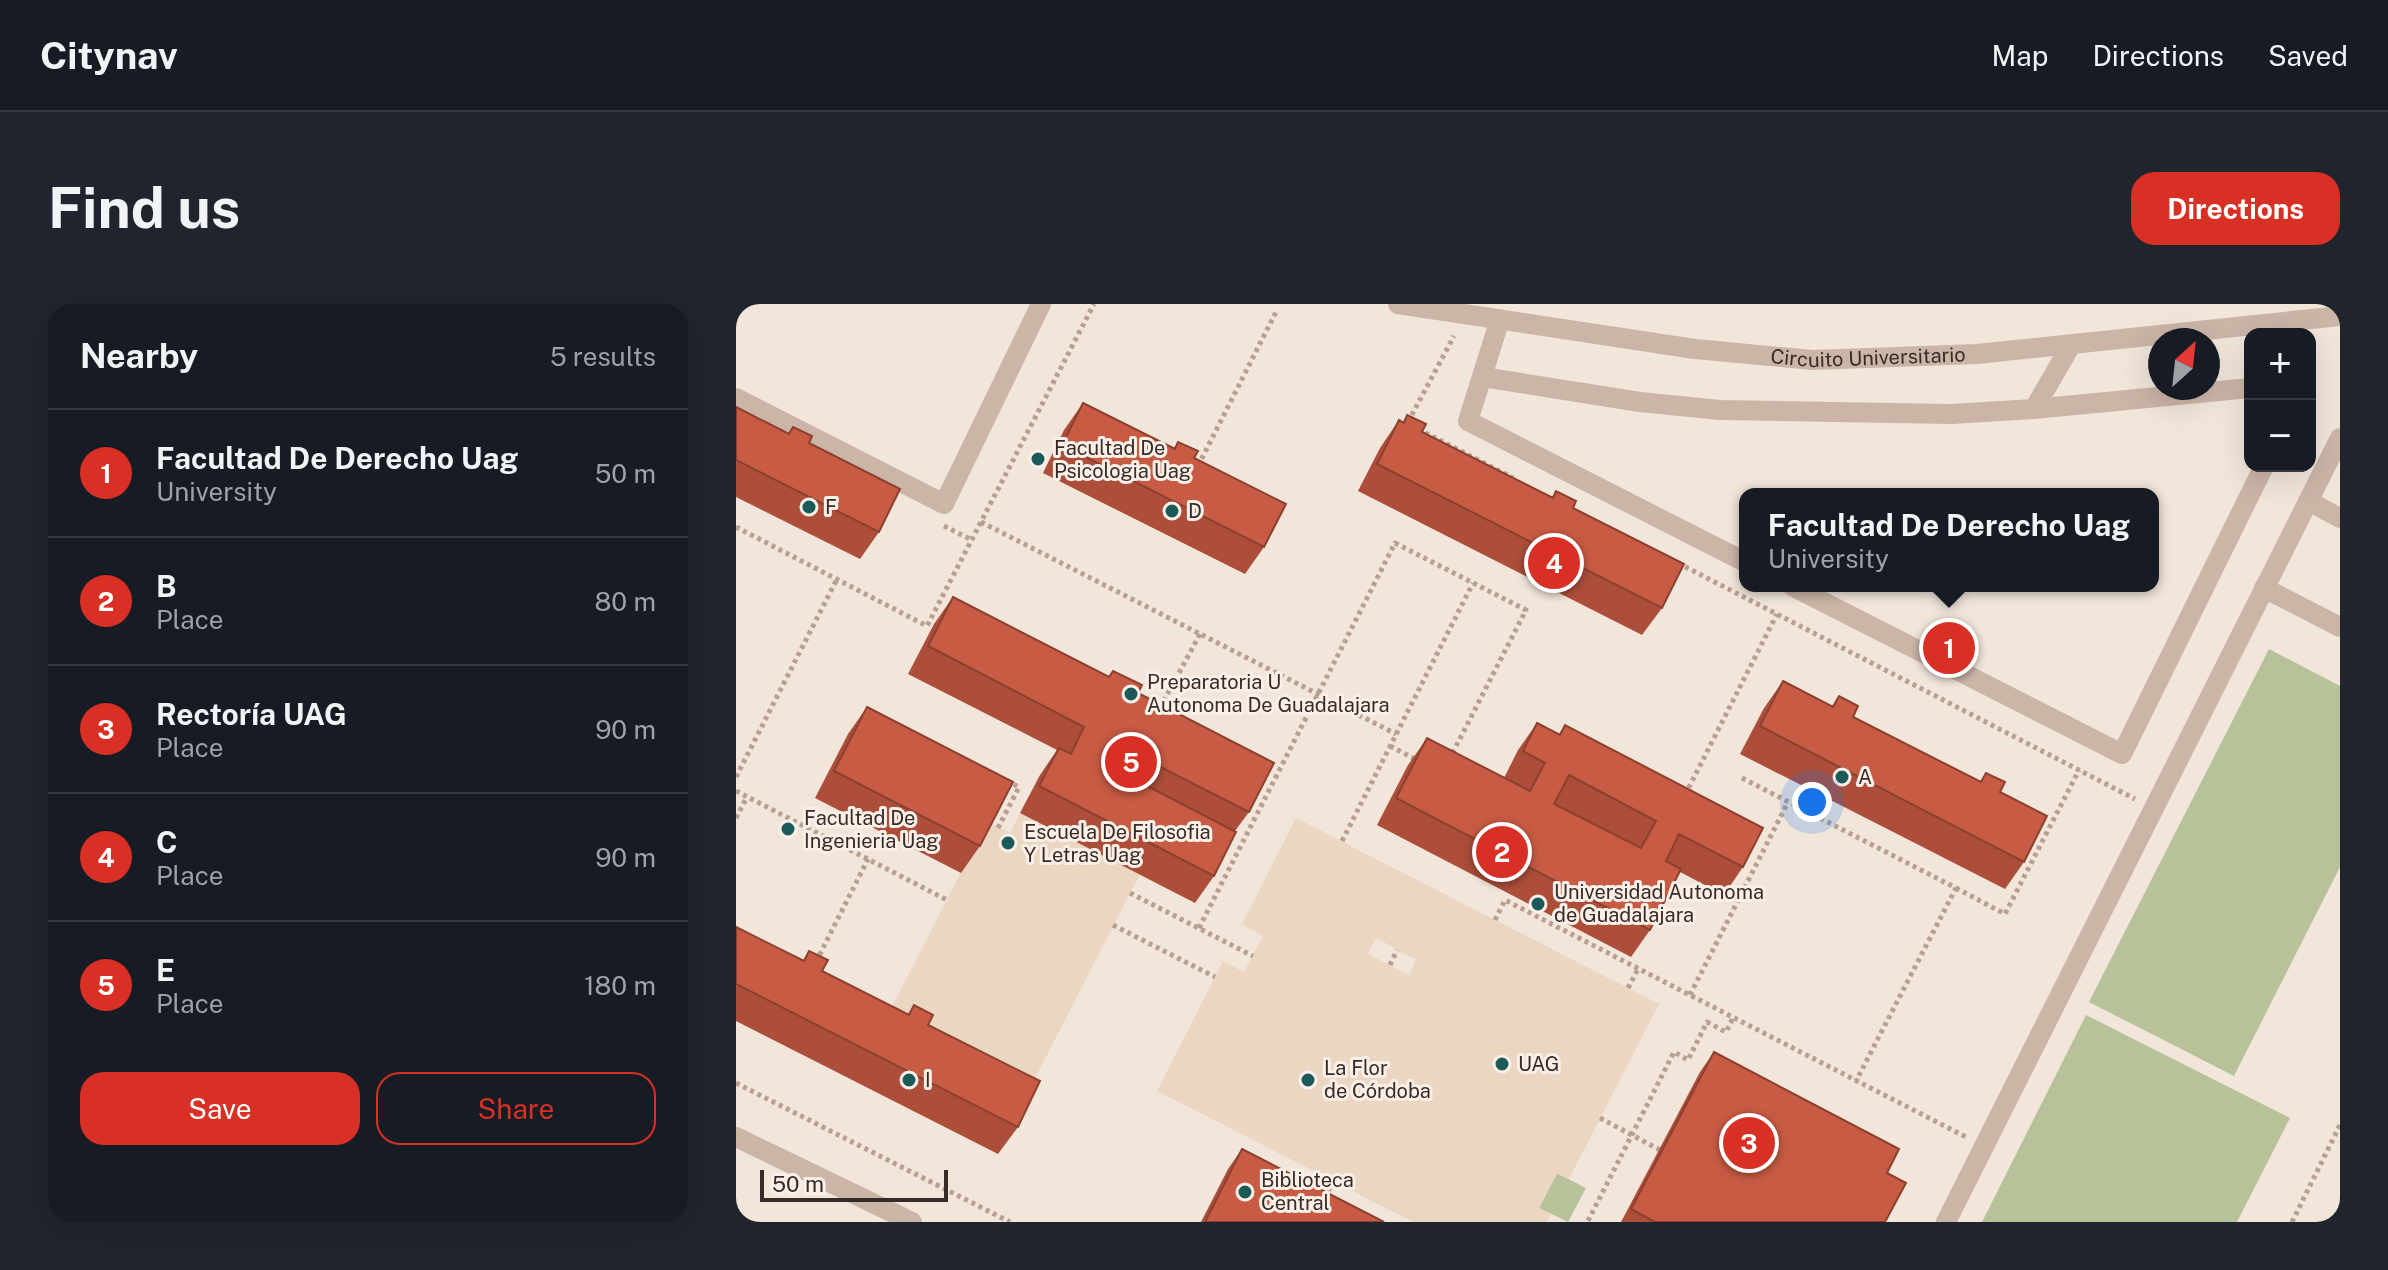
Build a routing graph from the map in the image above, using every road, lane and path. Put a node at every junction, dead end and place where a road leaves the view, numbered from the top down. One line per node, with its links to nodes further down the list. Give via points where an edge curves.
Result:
1 (1398, 304): 5 (street, Circuito Universitario)
2 (1034, 305): 12 (street, via 944,504)
3 (1277, 310): 16 (path)
4 (2340, 316): 6 (street, Circuito Universitario)
5 (1500, 319): 9 (street, Circuito Universitario, via 1695,349 1813,360); 10 (street)
6 (2285, 328)
7 (2244, 331): 9 (street, Circuito Universitario)
8 (1454, 336): 17 (path, via 1407,423)
9 (2071, 345): 13 (street)
10 (1483, 377): 13 (street, via 1720,410 1952,414); 21 (street, via 1468,421)
11 (2244, 389): 13 (street)
12 (736, 398)
13 (2034, 409)
14 (2340, 438): 18 (street)
15 (2261, 472): 26 (street, via 2122,754)
16 (1192, 477)
17 (1521, 482)
18 (2308, 501): 19 (street); 25 (street)
19 (2340, 518)
20 (981, 522): 31 (path)
21 (1739, 559)
22 (1677, 562): 29 (path)
23 (837, 579): 39 (path)
24 (1473, 583): 32 (path, via 1395,543); 34 (path); 36 (path, via 1526,610)
25 (2264, 588): 30 (street); 78 (street)
26 (1804, 592)
27 (938, 605): 28 (path)
28 (952, 612)
29 (1777, 614): 38 (path); 46 (path)
30 (2340, 627)
31 (1200, 634): 32 (path); 33 (path)
32 (1318, 694): 34 (path); 56 (path)
33 (1155, 719)
34 (1396, 734): 35 (path)
35 (1390, 746): 37 (path); 49 (path)
36 (1450, 759)
37 (1430, 766)
38 (2079, 770): 44 (path); 51 (path, via 2005,914)
39 (736, 777)
40 (1742, 778): 45 (path)
41 (1006, 780): 48 (path, via 1019,787)
42 (736, 791): 43 (path)
43 (747, 797): 47 (path); 50 (path)
44 (2139, 801)
45 (1788, 802): 51 (path); 64 (path)
46 (1680, 805)
47 (736, 818)
48 (998, 828)
49 (1342, 841)
50 (868, 859): 53 (path); 61 (path)
51 (1956, 888): 66 (path)
52 (1130, 893): 56 (path)
53 (947, 900)
54 (1495, 920): 60 (path, via 1505,900)
55 (1113, 925): 62 (path)
56 (1199, 928): 58 (path)
57 (1397, 950): 59 (path)
58 (1253, 956)
59 (1390, 965)
60 (1638, 969): 63 (path); 64 (path)
61 (810, 973)
62 (1215, 977)
63 (1628, 988)
64 (1690, 995): 65 (path)
65 (1733, 1018): 66 (path); 75 (path, via 1726,1032 1707,1022 1688,1060 1674,1052)
66 (1856, 1081): 71 (path)
67 (736, 1083): 77 (path)
68 (1600, 1118): 72 (path, bridge)
69 (2340, 1125): 79 (path)
70 (736, 1137): 76 (street)
71 (1968, 1139)
72 (1660, 1150)
73 (1333, 1181): 74 (path)
74 (1322, 1203)
75 (1588, 1221)
76 (912, 1222)
77 (1010, 1222)
78 (1946, 1222)
79 (2292, 1222)

